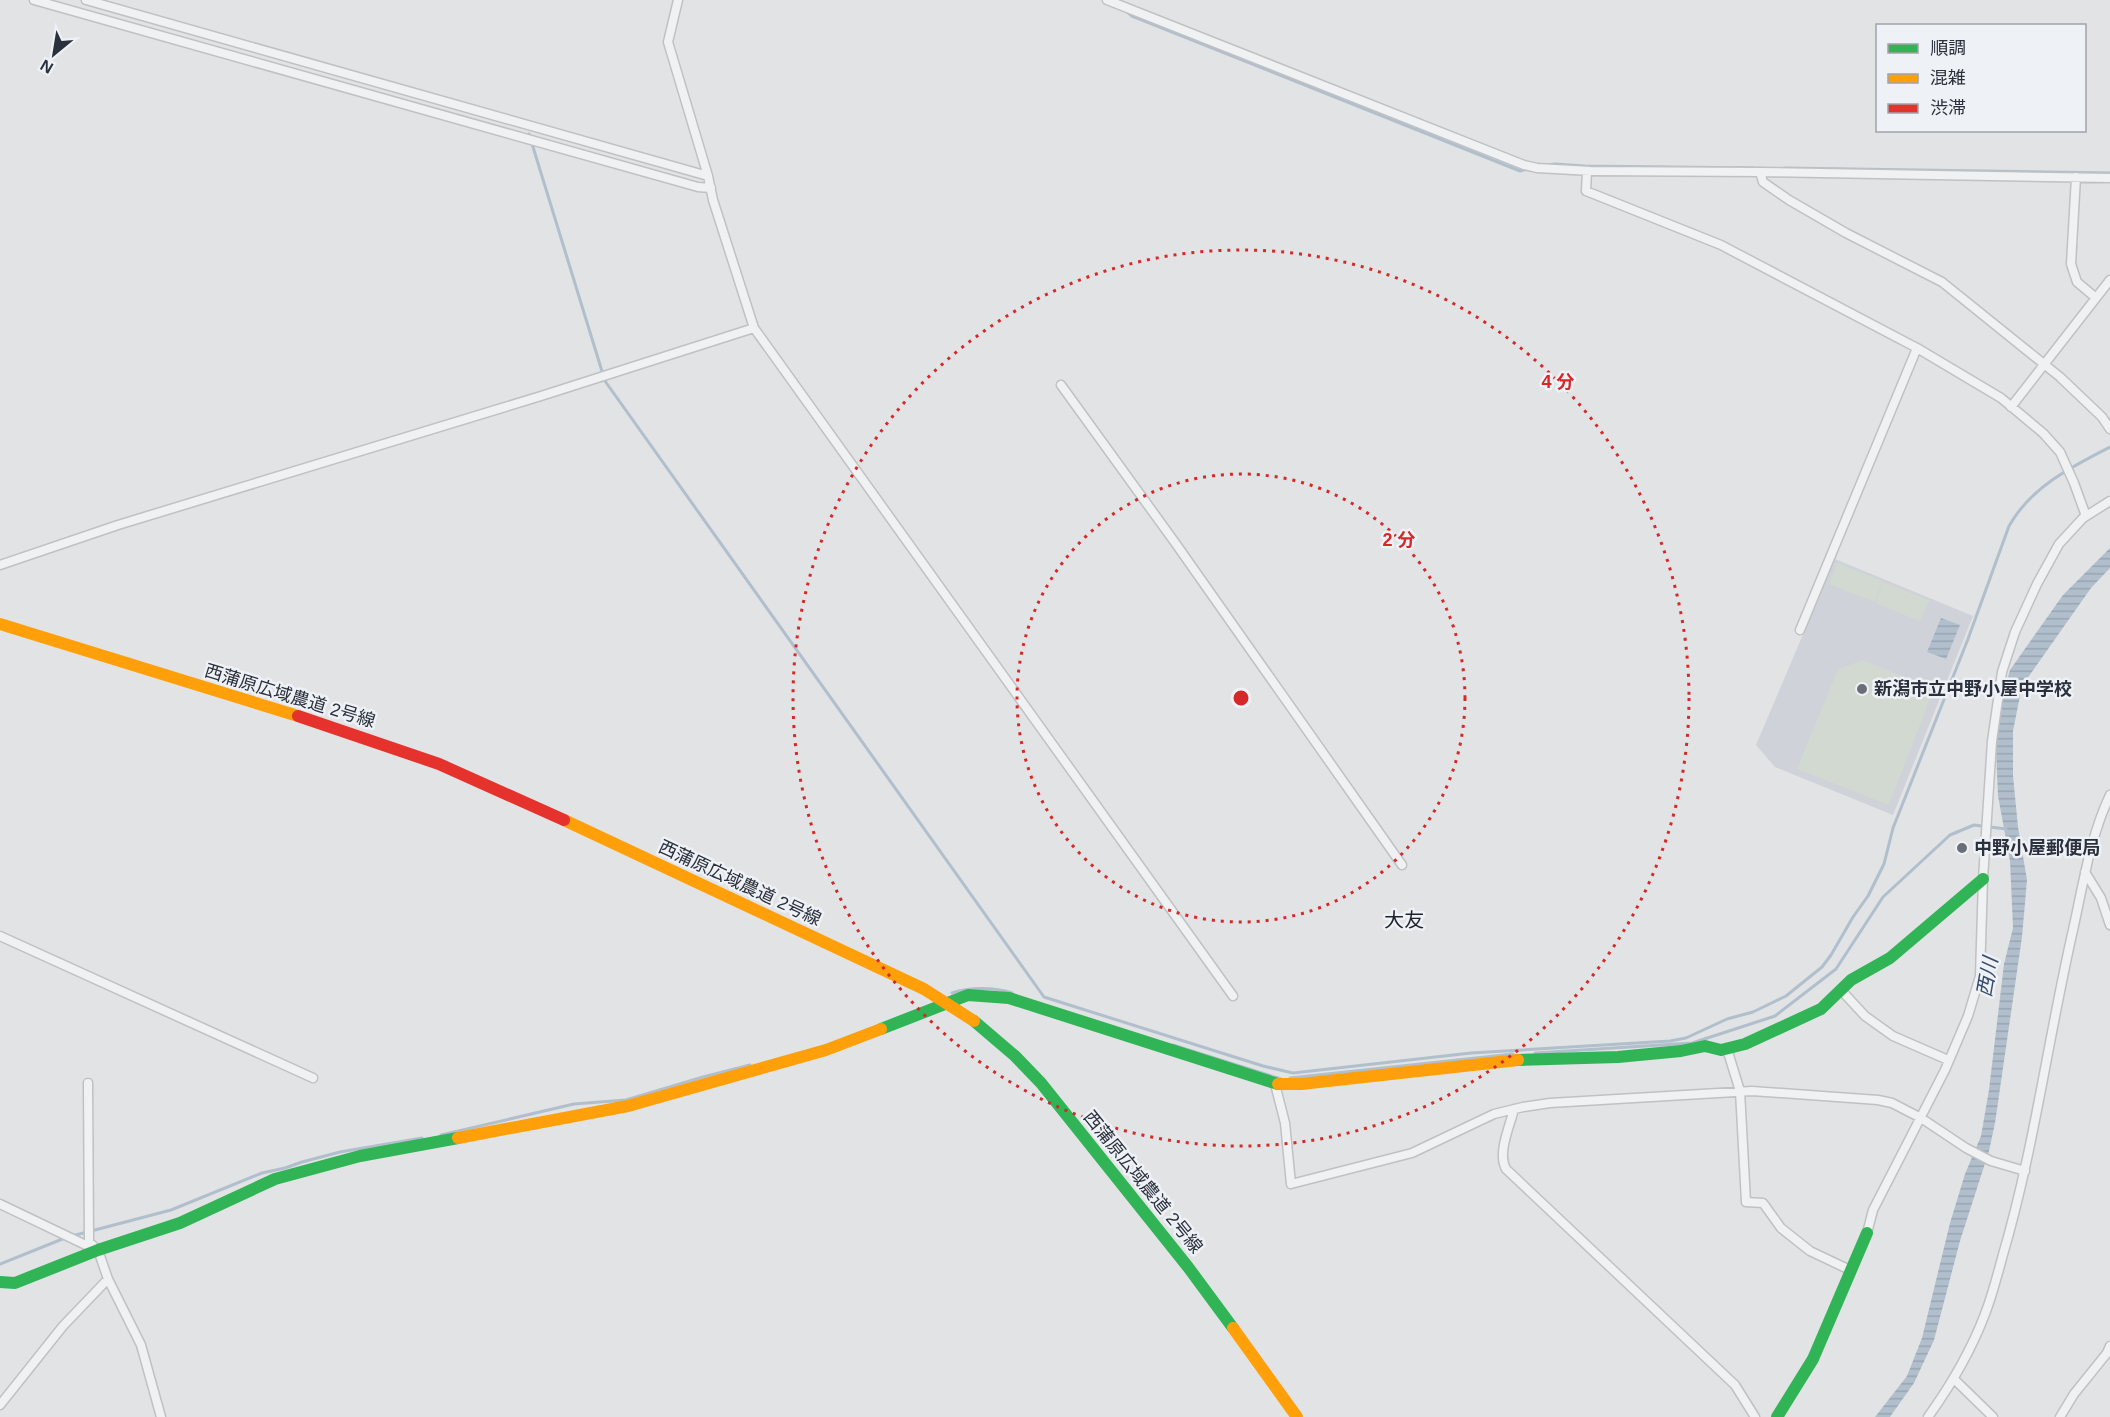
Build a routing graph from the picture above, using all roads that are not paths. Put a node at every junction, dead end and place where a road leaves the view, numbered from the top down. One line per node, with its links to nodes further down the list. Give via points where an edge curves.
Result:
1 (34, 0): 10 (street, via 698,188)
2 (86, 0): 7 (street)
3 (678, 0): 7 (street, via 668,42)
4 (1107, 0): 5 (street, via 1524,165)
5 (1587, 171): 6 (street); 14 (street, via 1586,190 1721,245)
6 (1760, 172): 8 (street); 15 (street, via 1763,182 1789,200 1942,282)
7 (708, 176): 10 (street)
8 (2076, 177): 9 (street); 12 (street, via 2071,264 2077,282)
9 (2110, 178)
10 (711, 188): 13 (street)
11 (2110, 280): 12 (street)
12 (2096, 298): 15 (street)
13 (754, 328): 21 (street); 31 (street)
14 (1917, 348): 17 (street); 23 (street)
15 (2044, 364): 17 (street); 18 (street)
16 (1061, 385): 25 (street)
17 (2011, 407): 20 (street, via 2060,452)
18 (2109, 425)
19 (2110, 501): 20 (street)
20 (2086, 516): 27 (street, via 2059,544 2037,584 2002,672 1992,741)
21 (0, 565)
22 (0, 624): 32 (street, 西蒲原広域農道 2号線, via 332,726 439,764)
23 (1800, 630)
24 (2110, 795): 26 (street)
25 (1402, 865)
26 (2085, 872): 28 (street, via 2101,898); 41 (street)
27 (1983, 879): 30 (street, via 1890,958); 34 (street, via 1980,976 1968,1016)
28 (2110, 925)
29 (0, 936): 35 (street)
30 (1841, 990): 33 (street, via 1821,1009 1745,1044); 34 (street, via 1865,1016 1893,1036)
31 (1233, 996)
32 (948, 1002): 37 (street, via 968,995 1009,998); 44 (street, via 826,1050 628,1106 360,1156 275,1179 180,1223); 52 (street, 西蒲原広域農道 2号線, via 1015,1054 1041,1083 1188,1267)
33 (1727, 1048): 37 (street, via 1705,1046 1618,1058 1526,1059 1301,1084); 38 (street)
34 (1948, 1060): 40 (street)
35 (313, 1078)
36 (88, 1083): 44 (street, via 89,1242)
37 (1275, 1083): 39 (street, via 1285,1124 1291,1185 1412,1153)
38 (1740, 1091): 39 (street); 40 (street, via 1878,1100); 45 (street, via 1746,1202 1763,1203 1781,1228 1810,1251)
39 (1514, 1108): 53 (street, via 1503,1154 1506,1169 1735,1385)
40 (1921, 1118): 41 (street, via 1991,1161); 43 (street, via 1873,1210)
41 (2025, 1171): 49 (street, via 1986,1314)
42 (0, 1204): 44 (street)
43 (1867, 1233): 45 (street)
44 (98, 1250): 46 (street); 47 (street, via 15,1283)
45 (1850, 1270): 54 (street, via 1813,1359)
46 (108, 1280): 50 (street, via 63,1326); 51 (street, via 141,1345)
47 (0, 1282)
48 (2110, 1346): 57 (street)
49 (1954, 1379): 55 (street); 56 (street)
50 (0, 1405)
51 (161, 1417)
52 (1297, 1417)
53 (1755, 1417)
54 (1778, 1417)
55 (1928, 1417)
56 (1993, 1417)
57 (2060, 1417)

